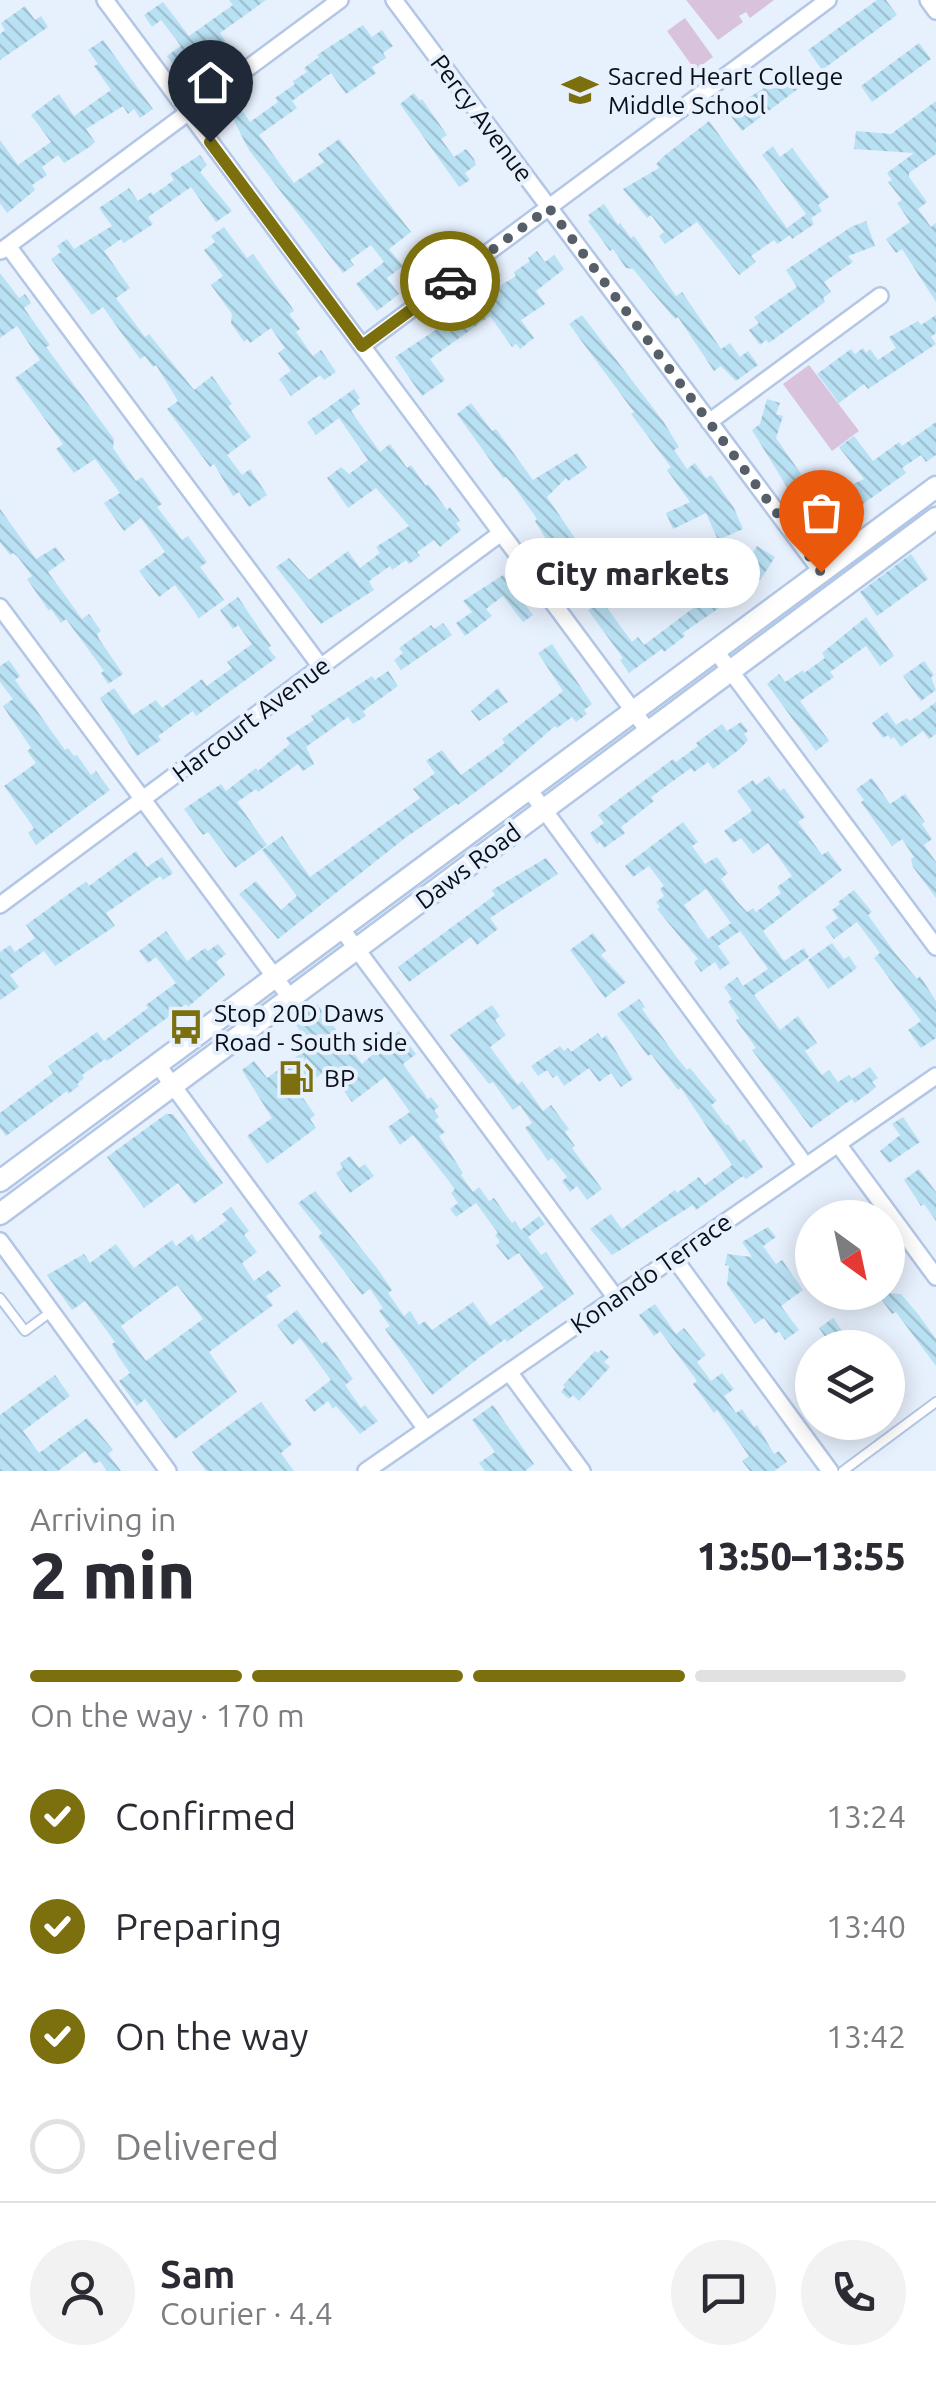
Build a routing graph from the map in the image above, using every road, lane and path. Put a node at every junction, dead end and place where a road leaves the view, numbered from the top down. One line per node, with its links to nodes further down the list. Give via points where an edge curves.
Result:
1 (105, 0): 7 (street)
2 (340, 0): 7 (street)
3 (394, 0): 8 (street, Percy Avenue)
4 (828, 0): 8 (street)
5 (928, 0): 6 (street)
6 (936, 11)
7 (188, 112): 9 (street); 11 (street)
8 (549, 208): 11 (street); 12 (street, Percy Avenue)
9 (4, 249): 20 (street)
10 (880, 296): 12 (street)
11 (362, 346): 16 (street)
12 (710, 422): 17 (street, Percy Avenue)
13 (936, 487): 14 (main road, Daws Road)
14 (913, 504): 15 (street); 17 (main road, Daws Road)
15 (933, 526): 21 (main road, Daws Road)
16 (502, 533): 20 (street, Harcourt Avenue); 22 (street)
17 (821, 572): 19 (main road, Daws Road)
18 (0, 607): 25 (street)
19 (715, 650): 21 (street); 22 (main road, Daws Road)
20 (321, 667): 25 (street, Harcourt Avenue)
21 (731, 672): 23 (main road, Daws Road); 29 (street)
22 (633, 710): 23 (street); 24 (main road, Daws Road)
23 (649, 732): 26 (main road, Daws Road)
24 (528, 788): 26 (street); 28 (main road, Daws Road)
25 (143, 800): 27 (street, Harcourt Avenue); 31 (street)
26 (544, 810): 30 (main road, Daws Road); 37 (street)
27 (0, 905)
28 (341, 928): 30 (street); 31 (main road, Daws Road)
29 (936, 947)
30 (357, 949): 32 (main road, Daws Road); 44 (street)
31 (275, 976): 32 (street); 33 (main road, Daws Road)
32 (290, 998): 35 (main road, Daws Road)
33 (157, 1064): 35 (street); 38 (main road, Daws Road)
34 (936, 1076): 36 (street, Konando Terrace)
35 (173, 1086): 39 (main road, Daws Road); 48 (street)
36 (838, 1144): 37 (street, Konando Terrace); 42 (street)
37 (806, 1166): 41 (street, Konando Terrace)
38 (0, 1181)
39 (0, 1214)
40 (0, 1241): 45 (street)
41 (674, 1258): 44 (street, Konando Terrace); 52 (street)
42 (936, 1277)
43 (0, 1298): 45 (lane, via 25,1331)
44 (616, 1298): 46 (street, Konando Terrace)
45 (52, 1311): 49 (street)
46 (509, 1372): 48 (street, Konando Terrace); 51 (street)
47 (936, 1402): 53 (lane)
48 (426, 1429): 50 (street, Konando Terrace)
49 (168, 1471)
50 (366, 1471)
51 (582, 1471)
52 (830, 1471)
53 (843, 1471)

